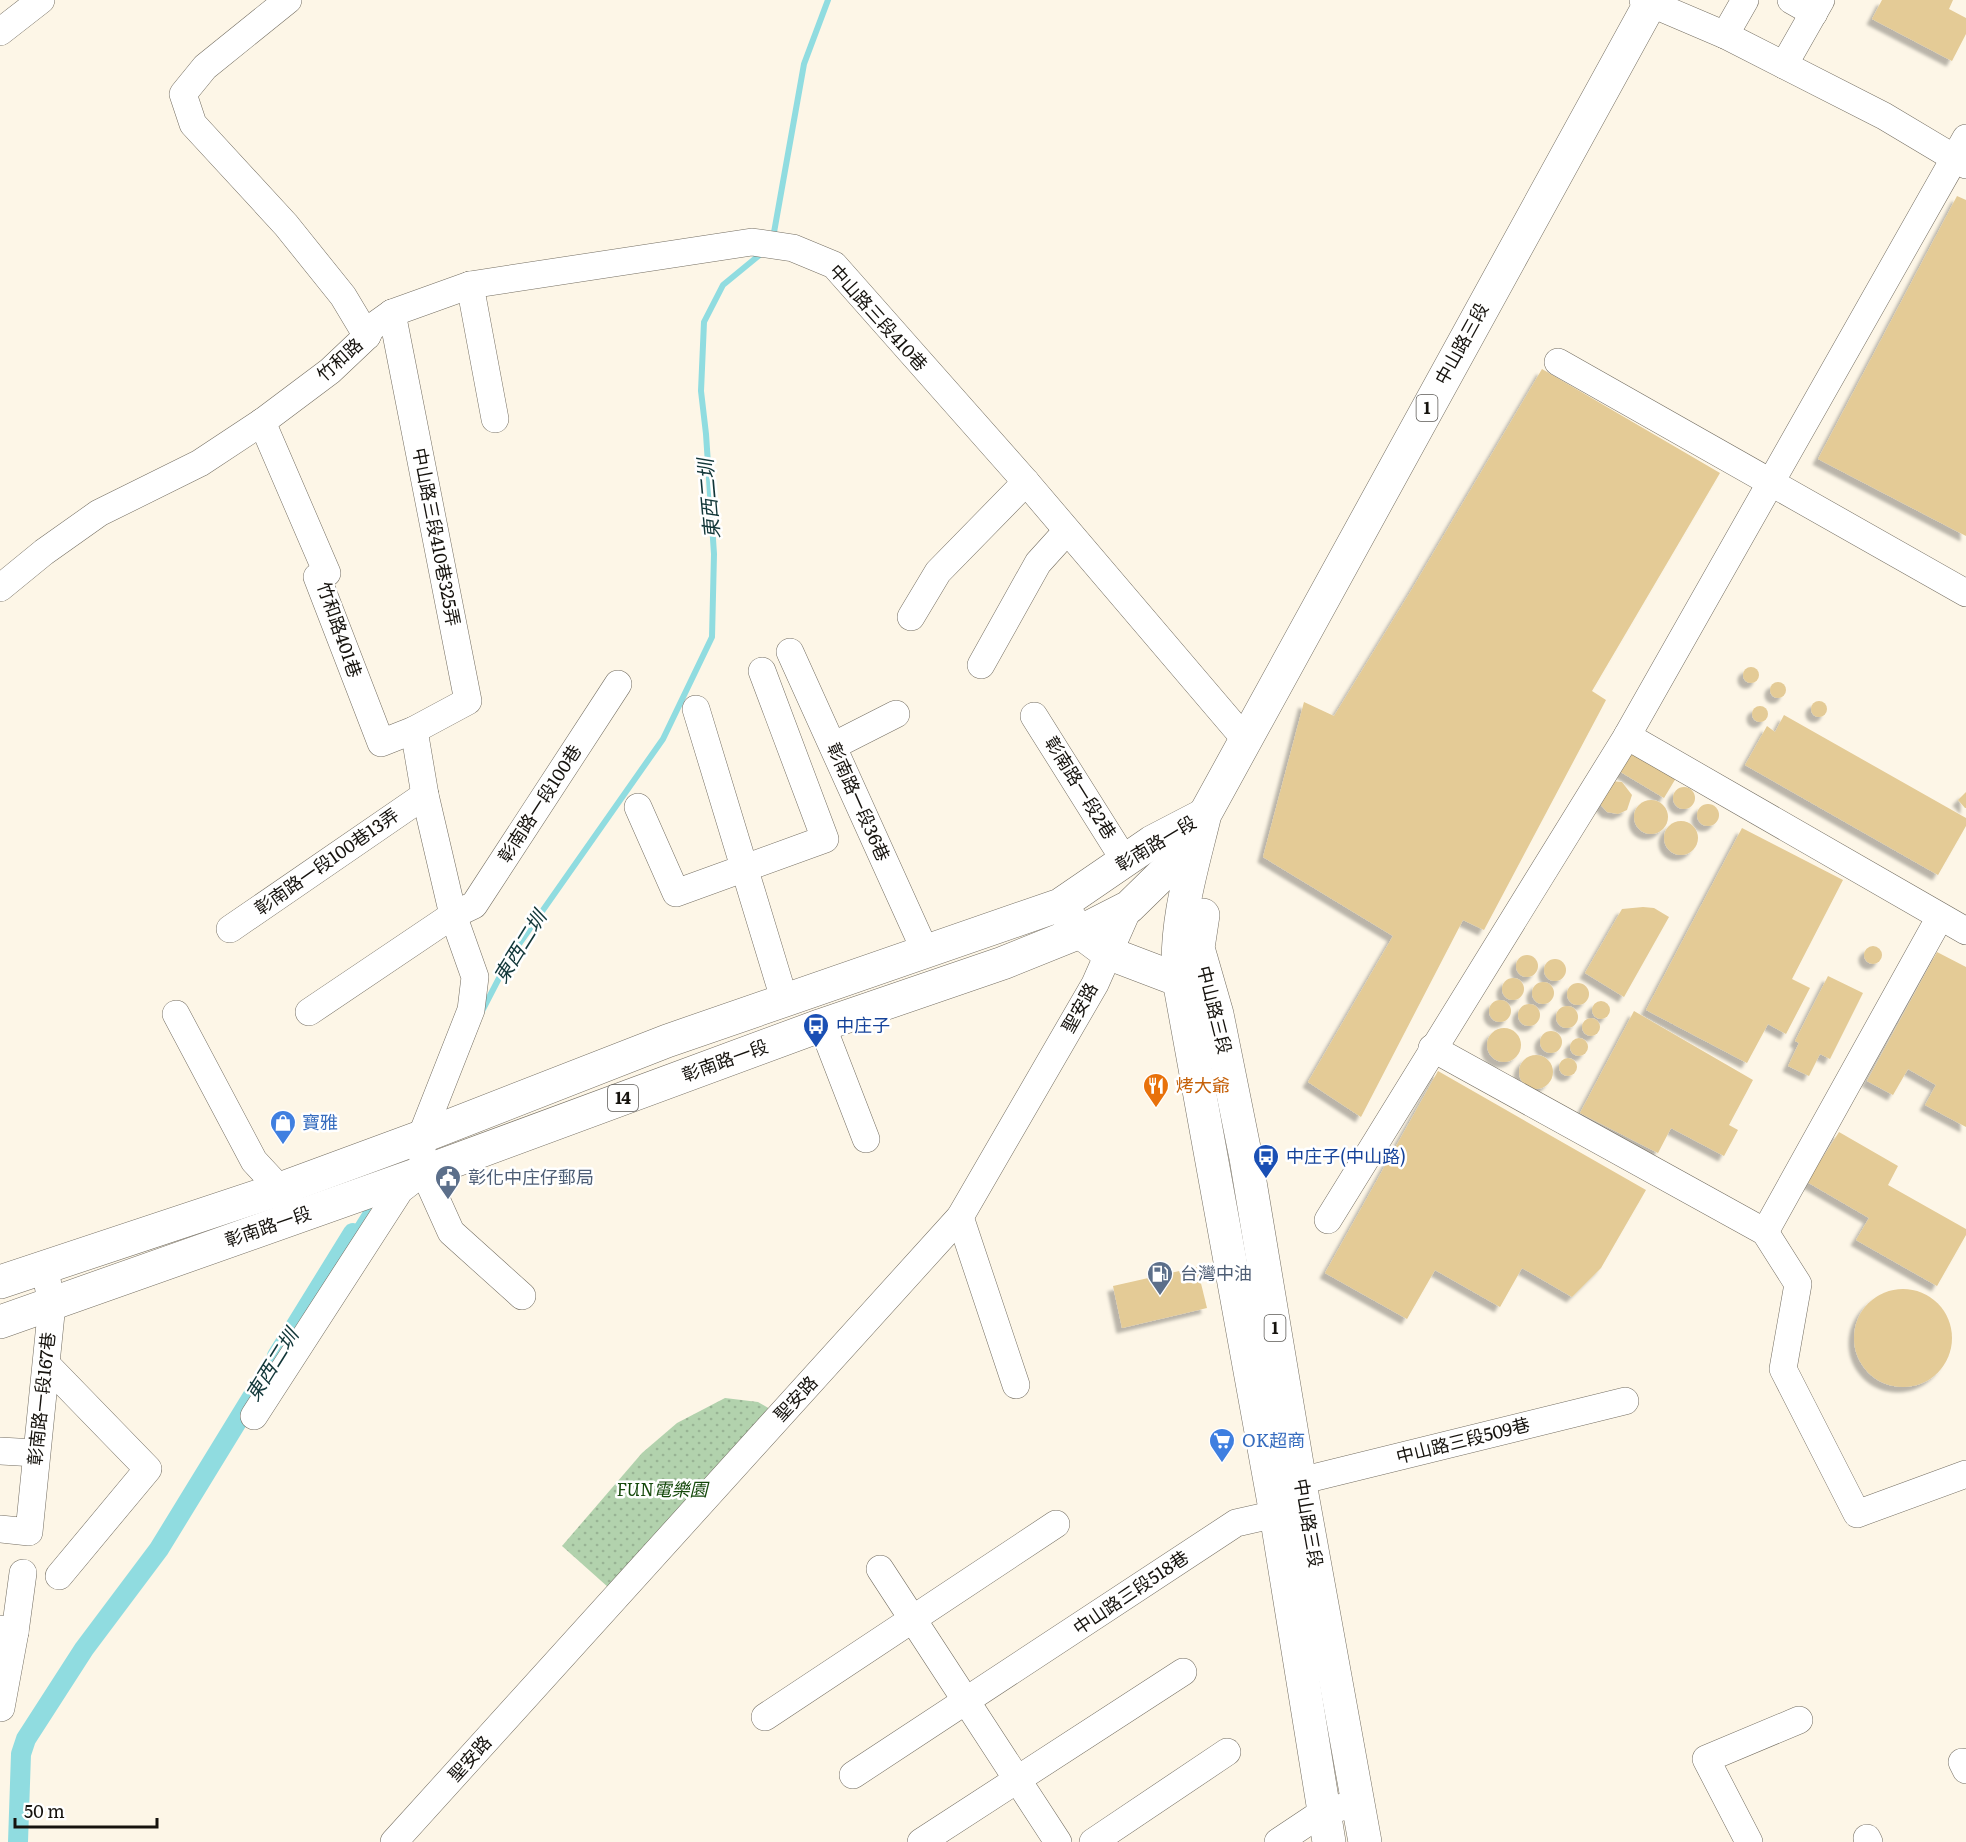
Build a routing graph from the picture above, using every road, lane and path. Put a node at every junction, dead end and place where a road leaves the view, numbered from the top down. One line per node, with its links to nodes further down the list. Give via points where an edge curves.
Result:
1 (41, 0): 7 (street)
2 (288, 0): 13 (street, 竹和路, via 205,67 183,94 194,124 286,225 343,296)
3 (1745, 0): 8 (street)
4 (1791, 0): 6 (street)
5 (1648, 1): 8 (street); 32 (main road, 中山路三段 / 1)
6 (1818, 7): 9 (street)
7 (0, 32)
8 (1725, 35): 9 (street)
9 (1784, 65): 10 (street)
10 (1962, 154): 18 (street)
11 (470, 285): 12 (street, 中山路三段410巷); 15 (street); 17 (street, 中山路三段410巷, via 752,242 793,248 834,265)
12 (392, 313): 13 (street, 中山路三段410巷, via 371,328); 30 (street, 中山路三段410巷325弄, via 468,701)
13 (367, 336): 16 (street, 竹和路, via 330,371)
14 (1558, 362): 18 (street)
15 (495, 419)
16 (262, 422): 20 (street, 竹和路, via 200,463 99,513); 30 (street, 竹和路401巷, via 327,573 317,577 381,743)
17 (1026, 482): 19 (street, 中山路三段410巷); 22 (street, via 938,572)
18 (1772, 483): 21 (street); 31 (street)
19 (1066, 532): 24 (street, via 1038,563); 32 (street, 中山路三段410巷)
20 (0, 588)
21 (1966, 593)
22 (911, 617)
23 (790, 652): 33 (street, 彰南路一段36巷)
24 (981, 664)
25 (762, 671): 38 (street, via 825,839)
26 (618, 684): 40 (street, 彰南路一段100巷, via 474,905)
27 (696, 710): 38 (street)
28 (896, 714): 33 (street)
29 (1034, 716): 37 (street, 彰南路一段2巷)
30 (414, 729): 34 (street)
31 (1627, 736): 41 (street); 51 (street)
32 (1245, 739): 36 (main road, 中山路三段 / 1)
33 (832, 746): 45 (street, 彰南路一段36巷)
34 (425, 795): 40 (street); 42 (street, 彰南路一段100巷13弄)
35 (638, 807): 38 (street, via 676,892)
36 (1206, 814): 37 (main road, 彰南路一段 / 14); 43 (main road, 彰南路一段 / 14, via 1175,861); 46 (main road, 中山路三段 / 1, via 1189,884)
37 (1125, 861): 39 (main road, 彰南路一段 / 14)
38 (744, 867): 47 (street)
39 (1060, 905): 43 (main road); 45 (main road, 彰南路一段 / 14)
40 (453, 915): 48 (street, 彰南路一段100巷); 52 (street, via 475,977 471,1010)
41 (1940, 917): 44 (street); 59 (street)
42 (230, 929)
43 (1108, 929): 46 (main road); 50 (main road, 彰南路一段 / 14); 57 (street, 聖安路, via 1095,984)
44 (1966, 931)
45 (926, 953): 47 (main road, 彰南路一段 / 14)
46 (1190, 964): 72 (main road, 中山路三段 / 1)
47 (785, 1002): 52 (main road, 彰南路一段 / 14, via 667,1041)
48 (309, 1012)
49 (176, 1014): 55 (street, via 254,1161)
50 (822, 1025): 53 (street); 54 (main road, 彰南路一段 / 14)
51 (1432, 1048): 58 (street); 59 (street)
52 (422, 1137): 54 (street); 55 (main road, 彰南路一段 / 14)
53 (866, 1139)
54 (424, 1172): 56 (main road, 彰南路一段 / 14); 62 (street, via 450,1232); 68 (street, via 400,1190)
55 (280, 1189): 56 (street); 60 (main road, 彰南路一段 / 14)
56 (297, 1217): 63 (main road, 彰南路一段 / 14)
57 (960, 1217): 66 (street); 90 (street, 聖安路)
58 (1328, 1220)
59 (1765, 1232): 71 (street, via 1798,1284 1783,1369 1857,1514)
60 (44, 1266): 61 (main road, 彰南路一段 / 14); 63 (street, 彰南路一段167巷)
61 (0, 1282)
62 (522, 1296)
63 (52, 1304): 64 (main road, 彰南路一段 / 14); 65 (street, 彰南路一段167巷)
64 (0, 1322)
65 (47, 1365): 70 (street, 彰南路一段167巷); 77 (street, via 148,1469)
66 (1016, 1385)
67 (1625, 1401): 72 (street, 中山路三段509巷)
68 (254, 1416)
69 (0, 1450): 70 (street)
70 (36, 1453): 74 (street, 彰南路一段167巷, via 29,1532)
71 (1966, 1474)
72 (1293, 1498): 81 (street, 中山路三段518巷, via 1236,1523); 88 (main road, 中山路三段 / 1); 89 (main road, 中山路三段 / 1)
73 (1056, 1524): 78 (street)
74 (0, 1529)
75 (880, 1569): 78 (street)
76 (23, 1573): 79 (street)
77 (59, 1576)
78 (911, 1620): 81 (street); 83 (street)
79 (8, 1630): 82 (street)
80 (1183, 1672): 87 (street)
81 (966, 1703): 86 (street, 中山路三段518巷); 87 (street)
82 (1, 1708)
83 (765, 1717)
84 (1799, 1720): 96 (street, via 1706,1759)
85 (1227, 1752): 93 (street)
86 (853, 1775)
87 (1017, 1780): 91 (street); 92 (street)
88 (1358, 1803): 89 (street); 95 (main road, 中山路三段 / 1)
89 (1326, 1827): 94 (street)
90 (394, 1842)
91 (921, 1842)
92 (1058, 1842)
93 (1093, 1842)
94 (1278, 1842)
95 (1365, 1842)
96 (1749, 1842)

